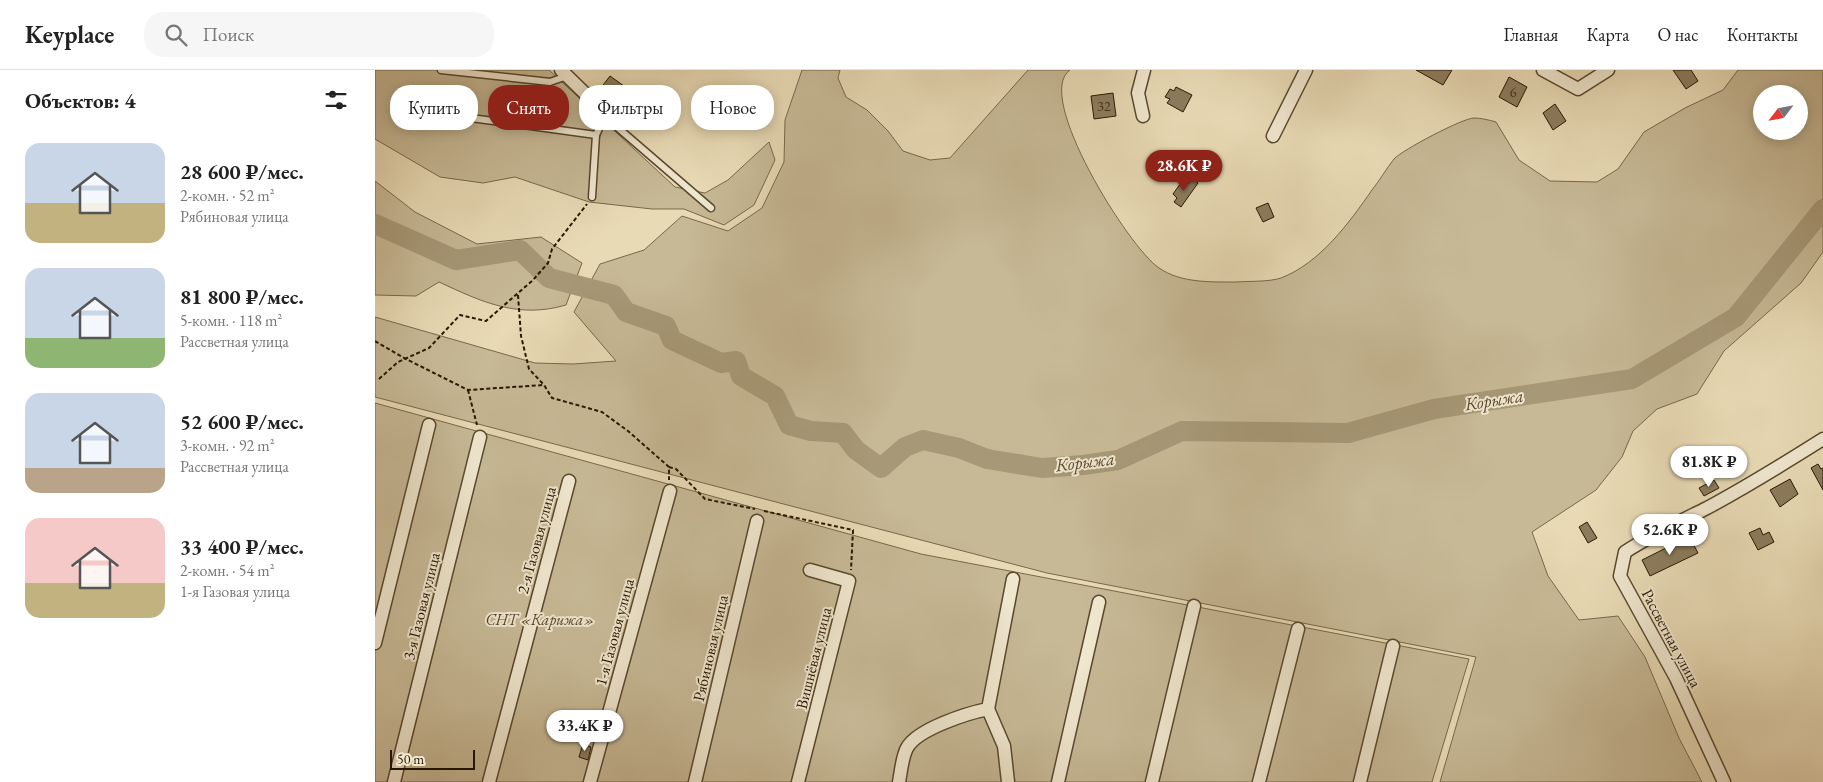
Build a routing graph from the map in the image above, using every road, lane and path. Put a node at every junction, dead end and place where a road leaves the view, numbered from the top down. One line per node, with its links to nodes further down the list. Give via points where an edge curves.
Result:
1 (441, 70): 6 (lane, via 550,82)
2 (1144, 70): 8 (street, via 1138,93)
3 (1306, 70): 13 (street)
4 (1543, 70): 5 (street, via 1578,89)
5 (1608, 70)
6 (564, 73): 7 (street)
7 (579, 88)
8 (1143, 116)
9 (478, 119): 12 (lane)
10 (598, 130): 12 (lane)
11 (620, 130): 15 (lane)
12 (596, 135): 14 (lane)
13 (1273, 136)
14 (592, 197): 16 (path, via 553,249 547,263)
15 (711, 208)
16 (517, 293): 18 (path, via 486,321 460,315 429,348); 20 (path, via 521,336 529,369)
17 (375, 341): 18 (path)
18 (404, 358): 19 (path); 21 (path)
19 (379, 379)
20 (544, 385): 21 (path); 25 (path, via 553,398 602,412)
21 (468, 390): 23 (path)
22 (429, 425): 35 (street)
23 (480, 437): 38 (street, 3-я Газовая улица)
24 (1823, 440): 49 (street, Рассветная улица, via 1625,552 1620,576 1676,678)
25 (669, 467): 27 (path); 30 (path, via 676,469 705,499 853,530)
26 (569, 481): 39 (street, 2-я Газовая улица)
27 (670, 491): 40 (street, 1-я Газовая улица)
28 (757, 521): 41 (street, Рябиновая улица)
29 (810, 570): 42 (street, Вишнёвая улица, via 849,581)
30 (851, 571)
31 (1013, 579): 37 (street)
32 (1099, 602): 45 (street)
33 (1195, 606): 46 (street)
34 (1298, 629): 47 (street)
35 (375, 643)
36 (1393, 646): 48 (street)
37 (988, 709): 43 (street, via 950,720 925,732 907,747); 44 (street, via 1004,746)
38 (394, 782)
39 (489, 782)
40 (590, 782)
41 (695, 782)
42 (798, 782)
43 (899, 782)
44 (1008, 782)
45 (1058, 782)
46 (1152, 782)
47 (1259, 782)
48 (1360, 782)
49 (1725, 782)

